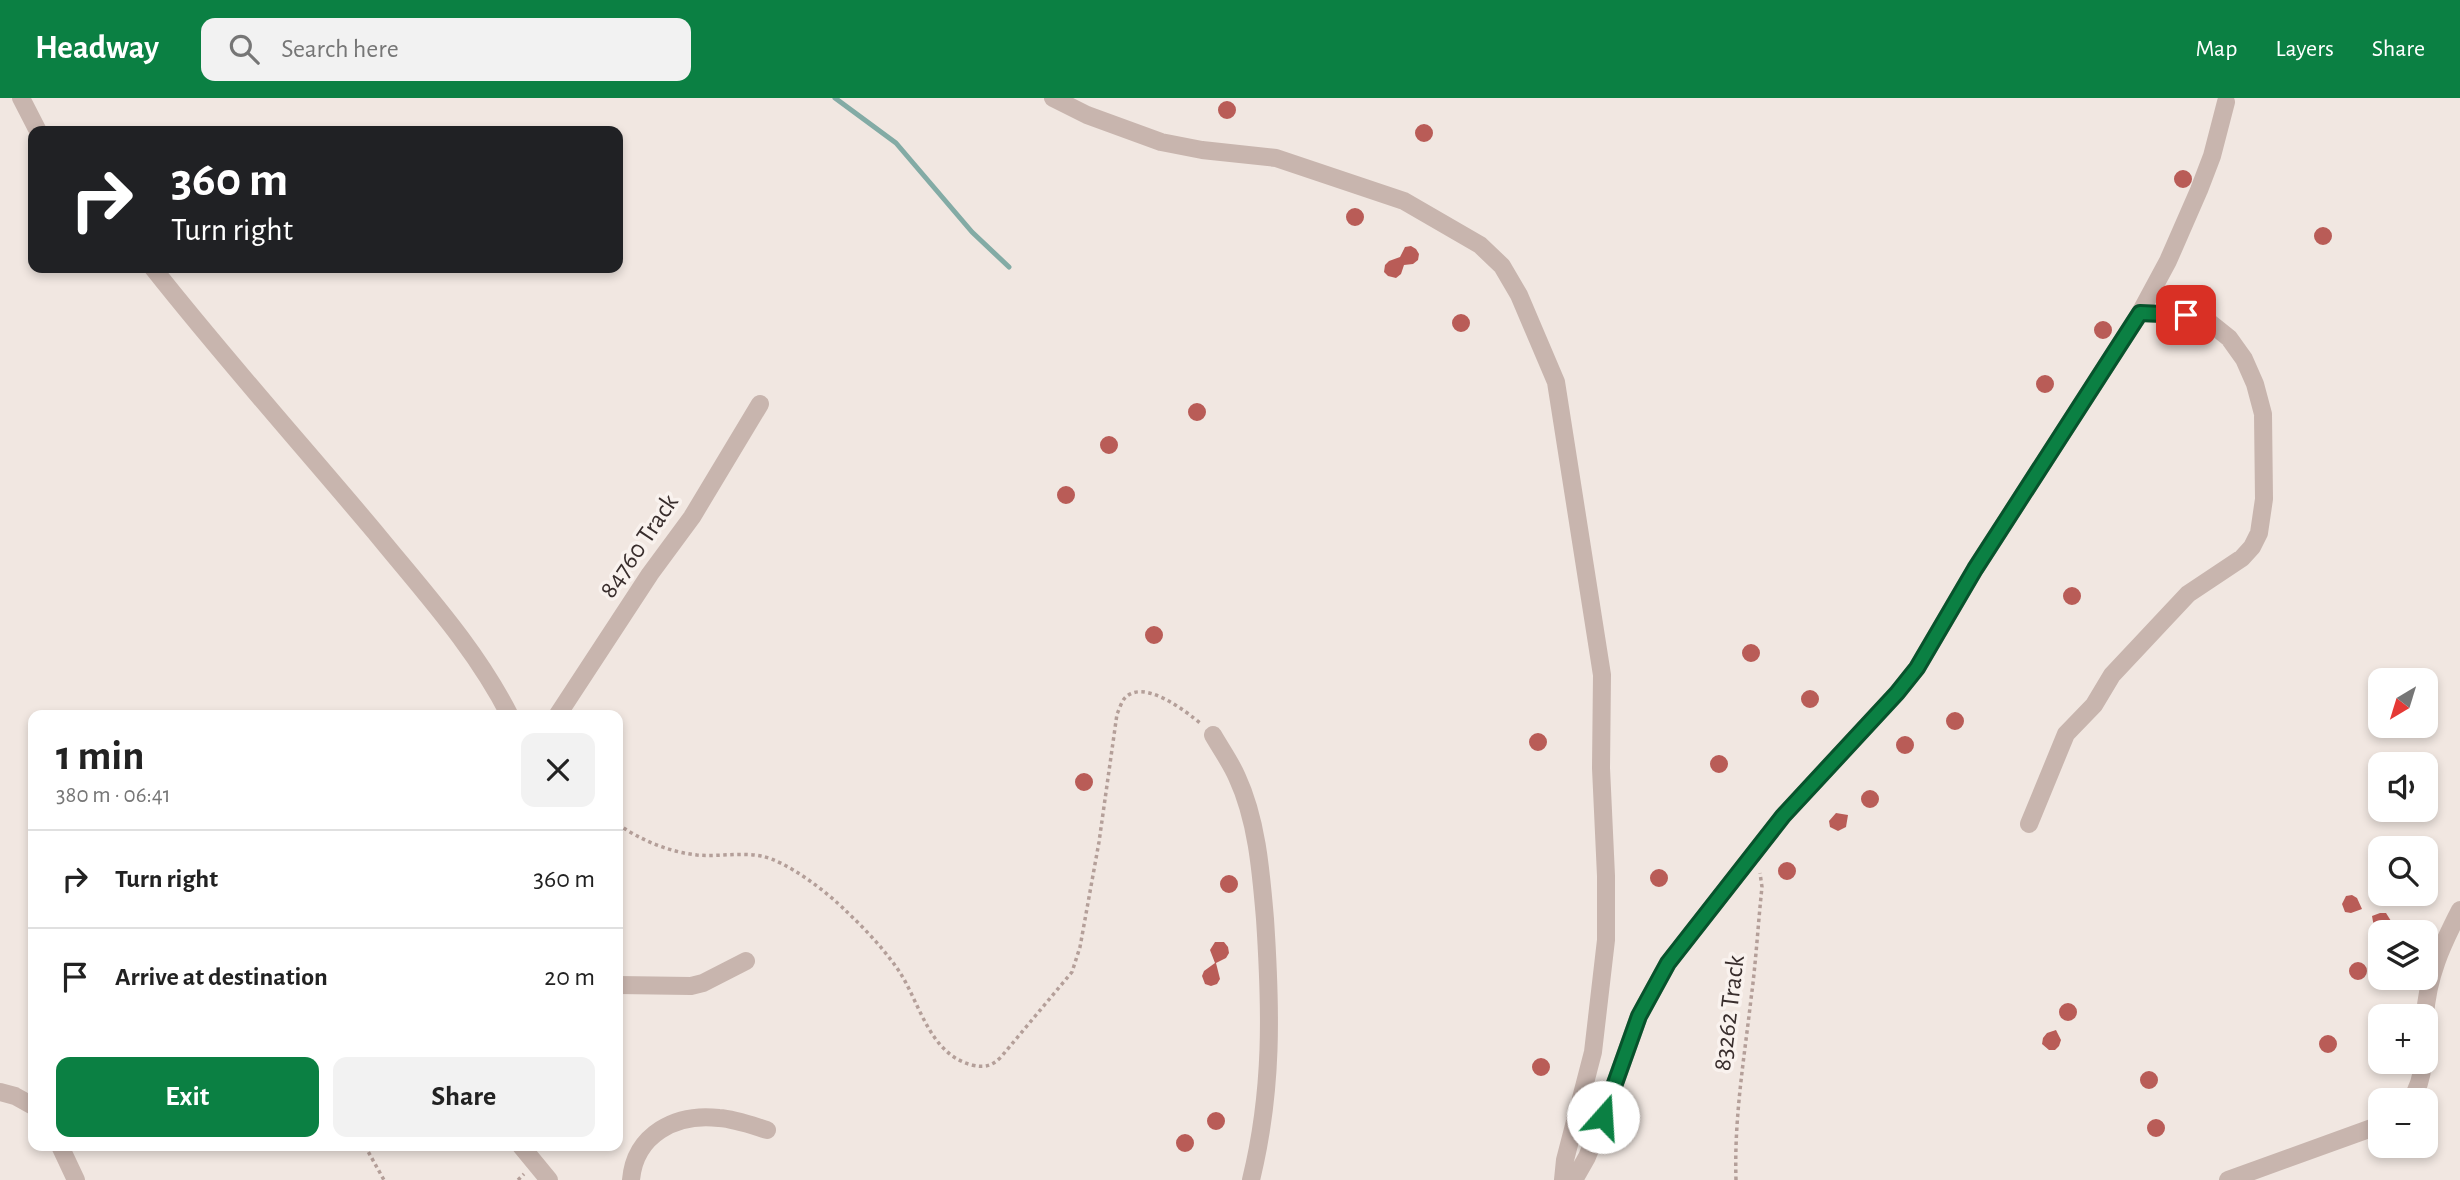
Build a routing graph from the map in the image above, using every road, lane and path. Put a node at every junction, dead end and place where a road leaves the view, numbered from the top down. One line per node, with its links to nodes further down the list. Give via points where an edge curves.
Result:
1 (21, 98): 4 (street)
2 (1053, 98): 30 (street, via 1161,142 1276,158 1404,201 1480,245 1502,266 1524,305 1556,382 1602,676 1606,940 1593,1052)
3 (2226, 102): 6 (street, via 2199,190)
4 (35, 126)
5 (157, 273): 8 (street, via 452,625)
6 (2140, 313): 11 (street, via 2186,315 2209,322 2229,338 2244,359 2263,414 2264,499 2259,533 2242,558 2188,594 2112,675 2094,705 2066,734); 13 (street, via 1975,569 1917,668 1783,816)
7 (760, 404): 9 (street, 84760 Track, via 692,517)
8 (507, 710)
9 (561, 710)
10 (1213, 735): 12 (path, via 1185,710 1154,694 1134,692 1124,698 1117,714 1099,842 1072,972 993,1065 981,1067 961,1062 939,1042 900,972 844,908 782,863 761,856 696,855 638,838); 29 (street, via 1237,777 1247,807 1263,893 1271,1044)
11 (2029, 824)
12 (623, 828)
13 (1758, 850): 31 (street, via 1653,988); 32 (path, 83262 Track, via 1762,887 1738,1095)
14 (2460, 910): 17 (street, via 2435,961)
15 (746, 961): 16 (street, via 691,986)
16 (623, 985)
17 (2426, 1004)
18 (0, 1092): 19 (street)
19 (28, 1103)
20 (2368, 1129): 33 (street)
21 (767, 1130): 28 (street, via 718,1117 667,1126 638,1152)
22 (63, 1151): 25 (street)
23 (369, 1151): 26 (path)
24 (525, 1151): 27 (street)
25 (76, 1180)
26 (384, 1180)
27 (549, 1180)
28 (631, 1180)
29 (1251, 1180)
30 (1563, 1180)
31 (1574, 1180)
32 (1736, 1180)
33 (2228, 1180)

